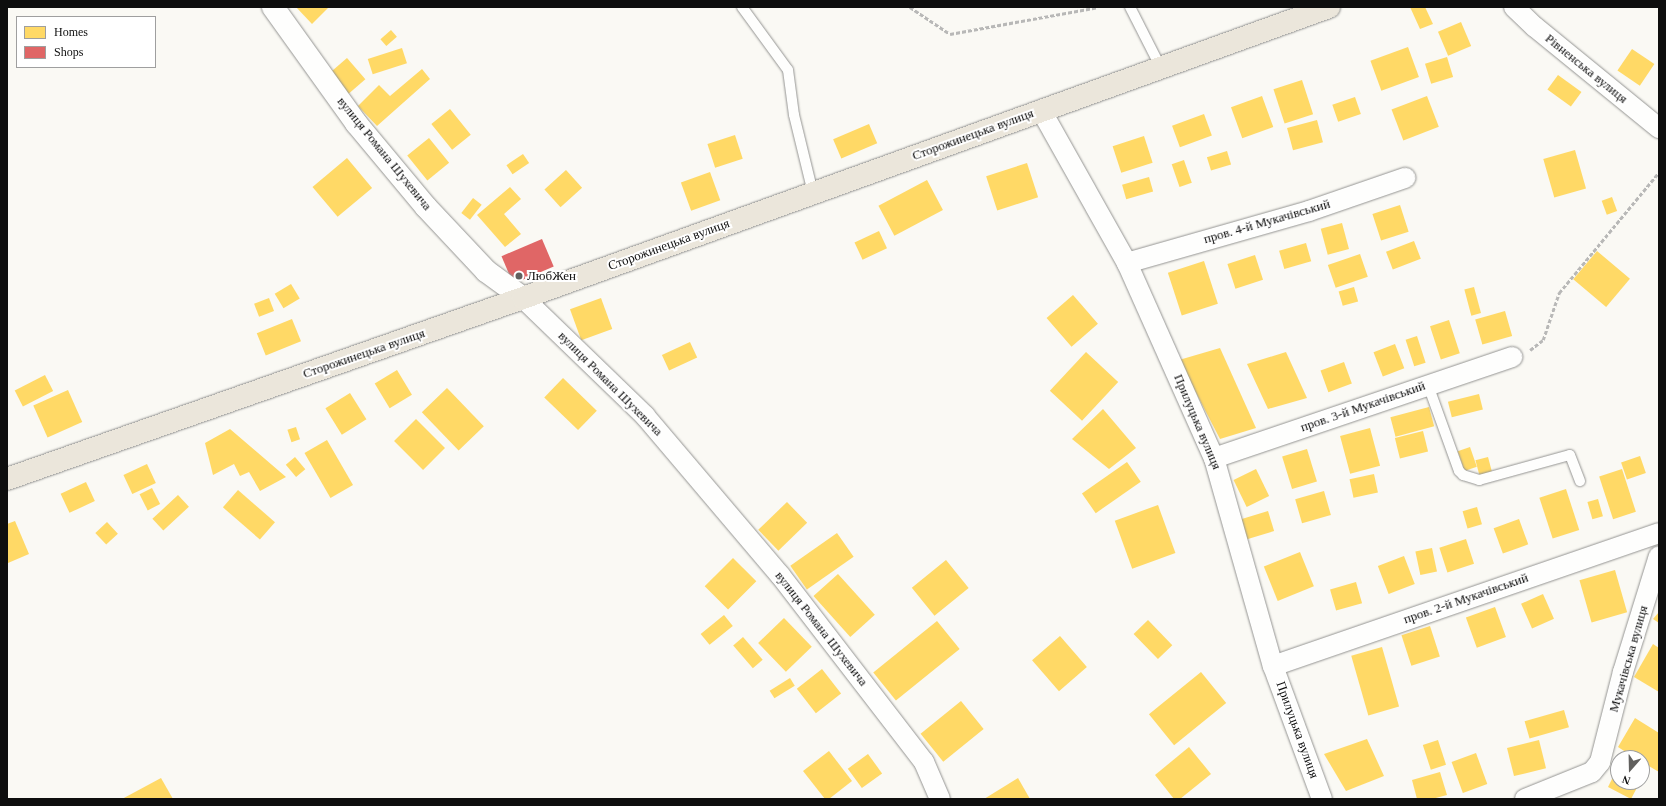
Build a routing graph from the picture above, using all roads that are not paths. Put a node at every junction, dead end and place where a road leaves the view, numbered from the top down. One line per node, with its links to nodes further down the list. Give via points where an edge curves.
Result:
1 (273, 7): 12 (street, вулиця Романа Шухевича, via 356,123 426,207 486,271)
2 (742, 7): 10 (lane, via 788,70 794,115)
3 (1130, 7): 6 (lane)
4 (1329, 7): 6 (main road, Сторожинецька вулиця)
5 (1514, 7): 8 (street, Рівненська вулиця)
6 (1161, 68): 7 (main road, Сторожинецька вулиця)
7 (1041, 110): 10 (main road, Сторожинецька вулиця); 11 (street, Прилуцька вулиця)
8 (1659, 128)
9 (1405, 178): 11 (street, пров. 4-й Мукачівський, via 1309,211)
10 (813, 193): 12 (main road, Сторожинецька вулиця)
11 (1127, 263): 15 (street, Прилуцька вулиця)
12 (523, 298): 16 (main road, Сторожинецька вулиця); 22 (street, вулиця Романа Шухевича, via 645,416 780,575 924,762)
13 (1512, 357): 14 (street, пров. 3-й Мукачівський)
14 (1428, 385): 15 (street, пров. 3-й Мукачівський); 17 (lane, via 1459,471 1463,475 1479,480 1570,455)
15 (1214, 458): 20 (street, Прилуцька вулиця)
16 (7, 479)
17 (1580, 481)
18 (1659, 533): 20 (street, пров. 2-й Мукачівський)
19 (1659, 556): 21 (street, Мукачівська вулиця, via 1623,672 1600,762 1592,772)
20 (1273, 666): 23 (street, Прилуцька вулиця)
21 (1529, 798)
22 (940, 799)
23 (1322, 799)

